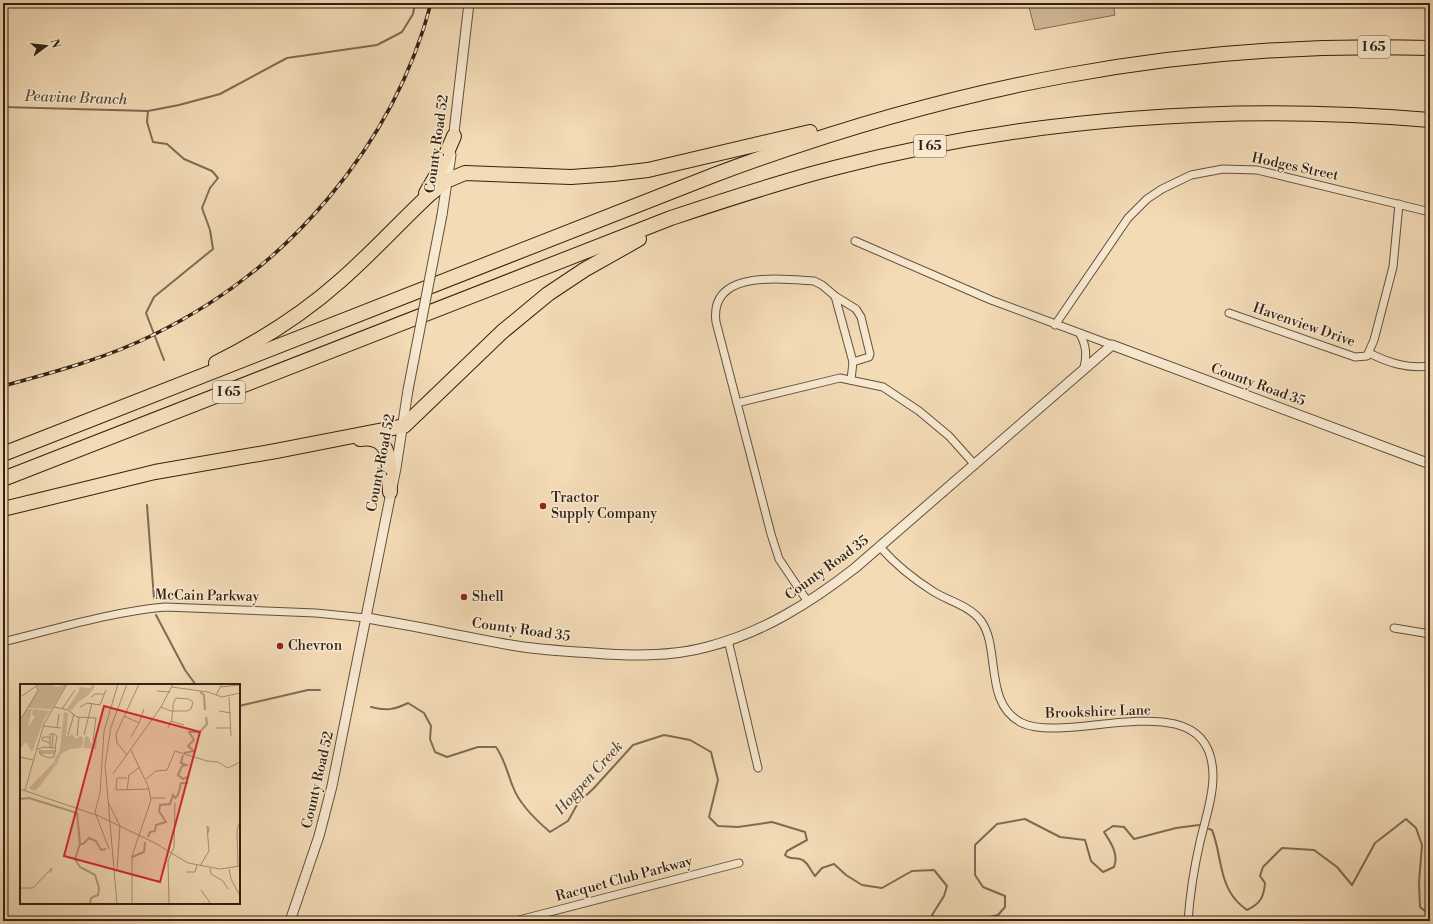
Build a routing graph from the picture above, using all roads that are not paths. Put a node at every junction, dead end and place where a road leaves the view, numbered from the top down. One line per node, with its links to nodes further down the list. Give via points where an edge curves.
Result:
1 (469, 3): 5 (street, County Road 52)
2 (1430, 48): 3 (highway, I 65, via 1273,50 1159,60 1048,78)
3 (952, 99): 6 (highway, via 648,170 571,177 465,173); 23 (highway, I 65, via 862,123 773,153)
4 (1430, 120): 7 (highway, I 65, via 1267,112 1135,118 1042,128 909,150 836,167)
5 (454, 136): 6 (street, County Road 52); 9 (highway, via 439,171)
6 (446, 181): 9 (highway); 24 (street, County Road 52, bridge, via 442,215 408,390)
7 (731, 198): 24 (highway, via 645,236 596,262 560,286 507,328); 29 (highway, I 65, via 616,240)
8 (1398, 204): 10 (street, Hodges Street); 14 (street, Hodges Street, via 1257,170 1224,169 1191,175 1147,199 1128,218); 17 (street, Havenview Drive, via 1393,267)
9 (419, 205): 23 (highway, via 340,282 294,317 228,357)
10 (1430, 212)
11 (855, 241): 14 (street)
12 (835, 296): 18 (street); 18 (street, via 856,310 860,317 870,354 869,357); 22 (street, via 814,281 774,278 760,278 737,284 724,293 717,303 715,314)
13 (1229, 313): 17 (street, Havenview Drive, via 1354,357 1365,357)
14 (1055, 325): 15 (street)
15 (1080, 334): 16 (street); 20 (street, via 1085,343 1086,353)
16 (1112, 346): 20 (street, County Road 35); 27 (street, County Road 35)
17 (1369, 353): 19 (street, Havenview Drive, via 1408,367)
18 (853, 362): 21 (street)
19 (1430, 366)
20 (1083, 371): 28 (street, County Road 35)
21 (851, 380): 22 (street, via 840,378); 28 (street, via 883,387 919,411 949,436)
22 (737, 403): 33 (street, via 779,559)
23 (129, 406): 26 (highway, I 65)
24 (404, 426): 25 (highway); 30 (street, County Road 52)
25 (292, 448): 30 (highway, via 366,438 380,441 386,448); 31 (highway, via 156,472)
26 (3, 454)
27 (1430, 464)
28 (975, 465): 32 (street, County Road 35)
29 (3, 479)
30 (390, 492): 34 (street, County Road 52)
31 (3, 509)
32 (880, 547): 33 (street, County Road 35); 43 (street, Brookshire Lane, via 916,580 971,611 981,621 988,639 997,690 1005,709 1014,719 1042,728 1113,722 1164,723 1187,728 1203,739 1209,752 1212,784 1191,886)
33 (808, 602): 37 (street, County Road 35, via 778,619)
34 (366, 618): 37 (street, County Road 35, via 511,645 601,654 671,653); 38 (street, McCain Parkway, via 316,613 146,608); 41 (street, County Road 52, via 332,786 317,843)
35 (1394, 628): 36 (street)
36 (1430, 634)
37 (728, 640): 39 (street)
38 (3, 642)
39 (758, 768)
40 (739, 863): 42 (street, Racquet Club Parkway)
41 (290, 921)
42 (515, 921)
43 (1188, 921)

